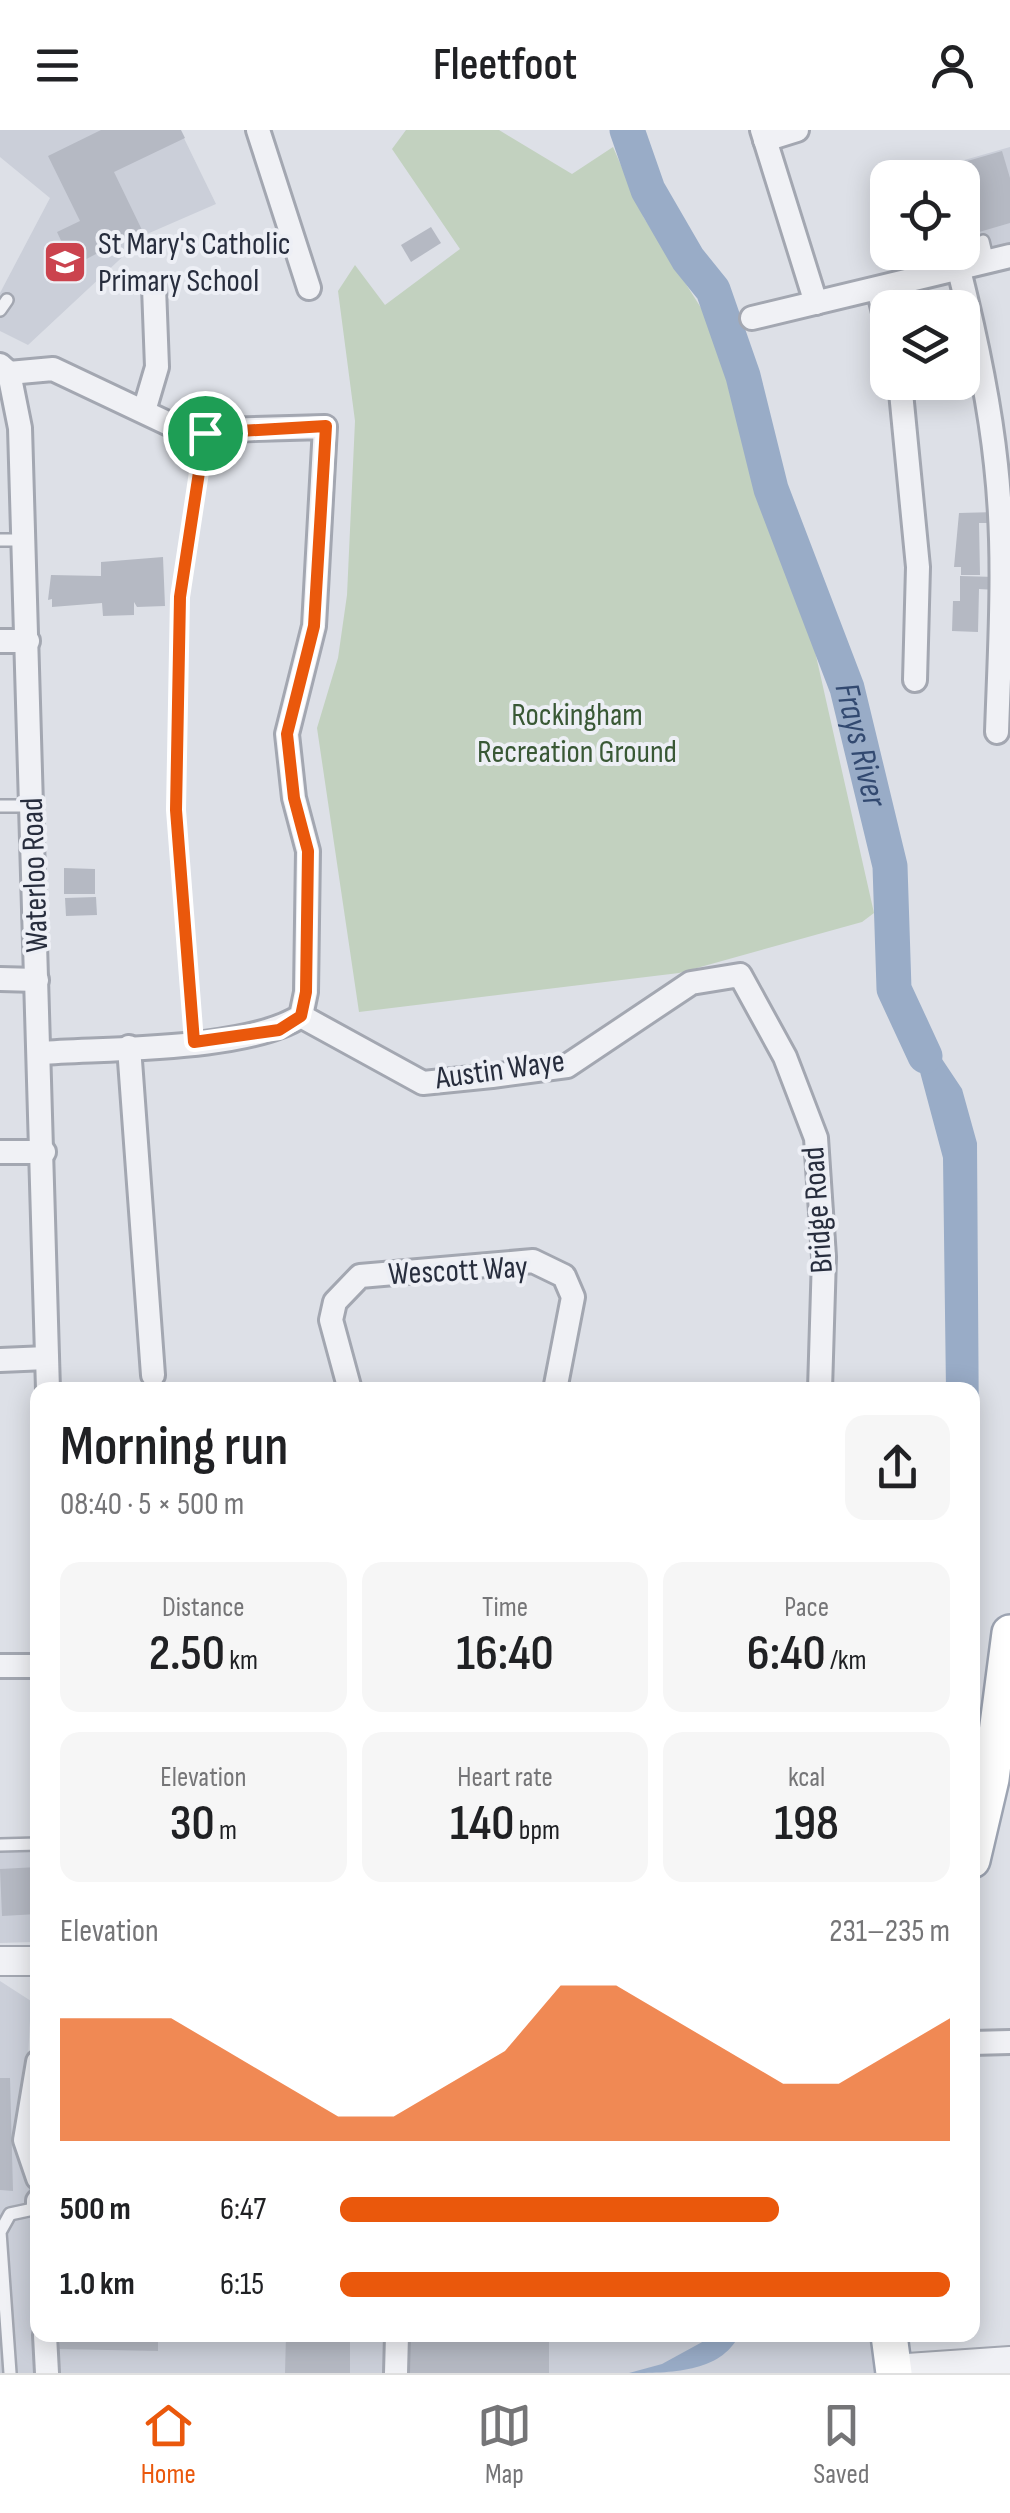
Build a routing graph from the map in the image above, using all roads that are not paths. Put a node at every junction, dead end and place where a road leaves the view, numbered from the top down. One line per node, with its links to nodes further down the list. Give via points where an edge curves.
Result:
1 (258, 130): 7 (street)
2 (796, 130): 3 (street)
3 (763, 135): 9 (street)
4 (933, 270): 8 (street)
5 (949, 270): 20 (street, via 979,352 997,468)
6 (154, 287): 13 (street, via 158,367)
7 (309, 288)
8 (878, 289): 9 (street)
9 (816, 303): 10 (street)
10 (752, 318)
11 (4, 369): 13 (street, via 53,368); 16 (street, Waterloo Road, via 20,428)
12 (902, 400): 19 (street)
13 (144, 411): 14 (street, via 184,431)
14 (205, 433): 26 (street, via 326,426 314,626 287,734 308,851); 27 (lane, via 179,636 176,810)
15 (0, 540): 16 (lane)
16 (26, 540): 17 (street, Waterloo Road)
17 (28, 641): 18 (street); 22 (street, Waterloo Road)
18 (0, 642)
19 (923, 665)
20 (997, 732)
21 (0, 806): 22 (lane)
22 (33, 806): 24 (street, Waterloo Road)
23 (0, 979): 24 (street)
24 (38, 980): 29 (street, Waterloo Road)
25 (748, 984): 26 (street, Austin Waye, via 740,975 692,983 567,1066 423,1082); 38 (street, Bridge Road, via 816,1138 824,1257)
26 (301, 1016): 27 (street, via 279,1030)
27 (194, 1042): 28 (street)
28 (129, 1047): 29 (street); 34 (street)
29 (41, 1053): 31 (street, Waterloo Road)
30 (0, 1152): 31 (street)
31 (44, 1152): 32 (street, Waterloo Road)
32 (47, 1358): 33 (street); 35 (street, Waterloo Road)
33 (0, 1360)
34 (153, 1375)
35 (48, 1382)
36 (348, 1382): 37 (street, Wescott Way, via 331,1320 335,1302 360,1276 533,1261 564,1276 572,1297)
37 (556, 1382)
38 (820, 1382)
39 (1010, 1633): 42 (main road)
40 (0, 1666): 41 (street)
41 (30, 1666)
42 (1008, 1676): 43 (main road)
43 (980, 1819)
44 (30, 1844): 45 (lane)
45 (0, 1845)
46 (30, 1961): 47 (street)
47 (0, 1962)
48 (1010, 2042): 49 (street)
49 (980, 2043)
50 (30, 2110): 51 (street)
51 (30, 2155)
52 (30, 2208): 57 (lane, via 10,2214 0,2232)
53 (45, 2342): 58 (street)
54 (397, 2342): 59 (street)
55 (892, 2359): 56 (street)
56 (1010, 2361)
57 (10, 2373)
58 (47, 2373)
59 (396, 2373)

